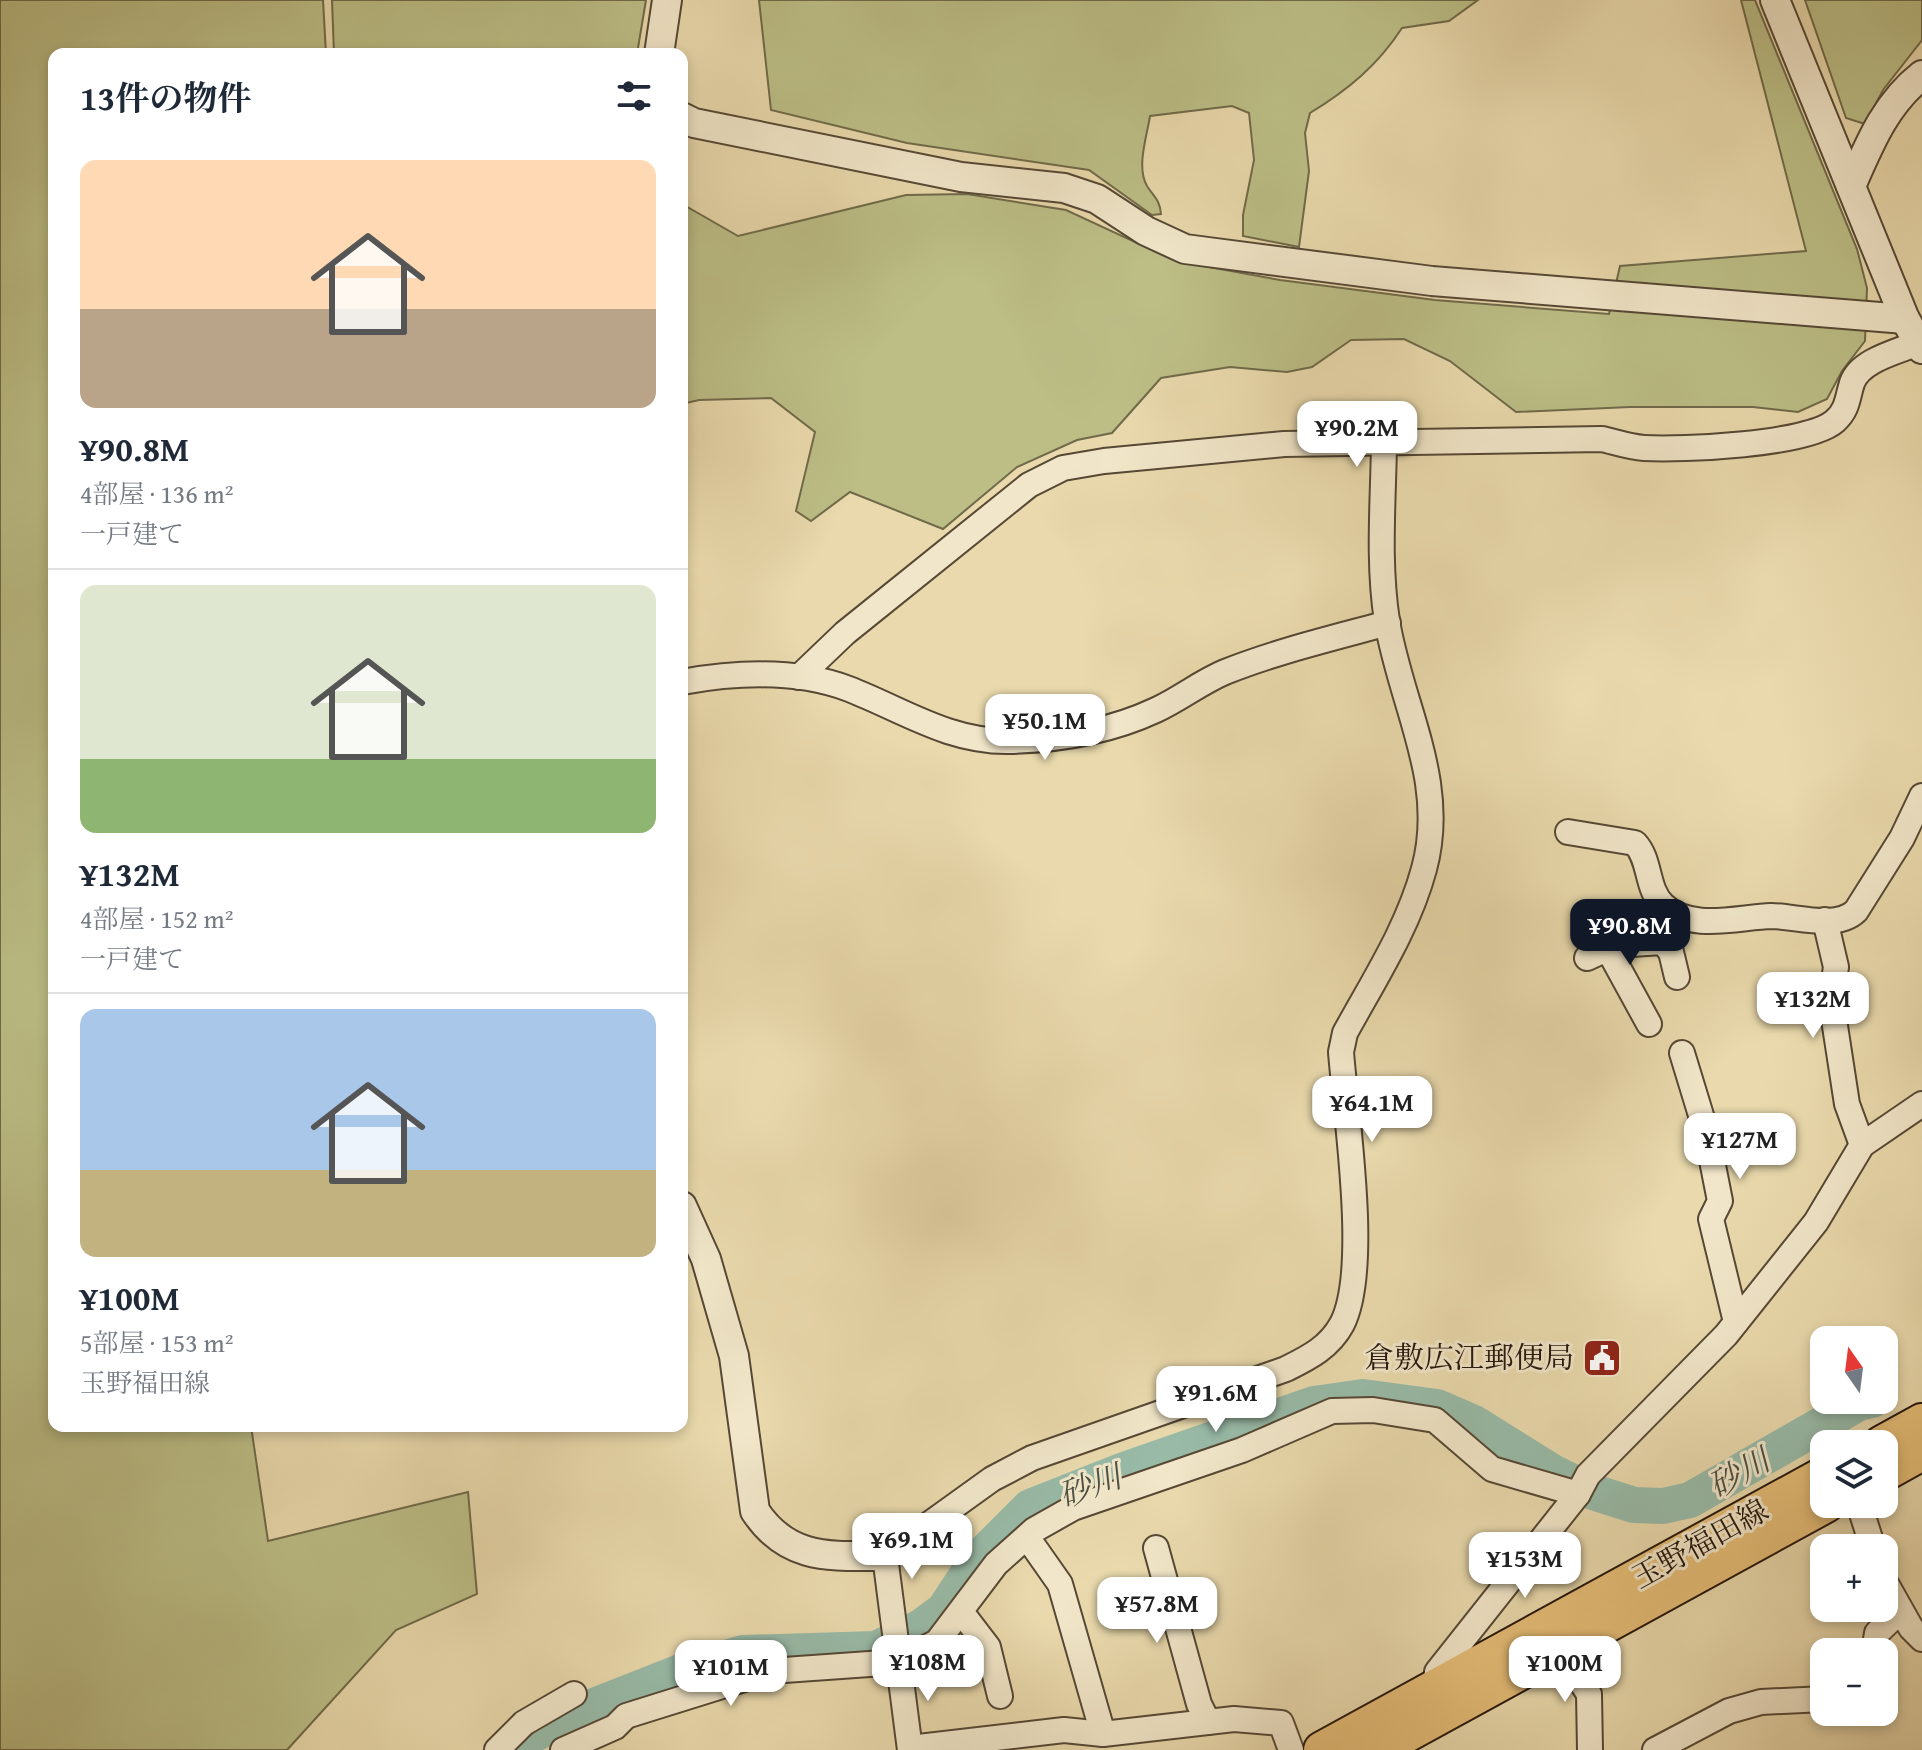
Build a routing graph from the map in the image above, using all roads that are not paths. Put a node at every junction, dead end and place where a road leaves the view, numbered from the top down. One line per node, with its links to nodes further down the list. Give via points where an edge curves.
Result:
1 (667, 0): 3 (street)
2 (1775, 0): 6 (street)
3 (660, 48)
4 (1922, 75): 6 (street, via 1880,122)
5 (688, 120): 7 (street, via 961,177 1064,188 1097,199 1185,249)
6 (1851, 186): 7 (street)
7 (1915, 337): 8 (street, via 1866,365 1852,381 1849,404 1834,422 1802,435 1643,448 1602,439)
8 (1384, 445): 9 (street, via 1382,574); 10 (street, via 1284,444 1144,455 1063,468 1029,485 845,633)
9 (1388, 623): 10 (street, via 1254,660 1121,725 1068,736 1008,741 962,737 848,689); 33 (street, via 1432,797 1425,867 1410,912 1345,1033 1341,1052 1355,1269 1352,1300 1341,1327 1318,1353 1286,1369 1032,1458 992,1479)
10 (799, 677): 11 (street, via 749,673)
11 (688, 681)
12 (1922, 796): 15 (street, via 1856,911)
13 (1568, 832): 14 (street, via 1635,843 1657,897)
14 (1680, 915): 15 (street, via 1736,922 1771,916); 16 (street)
15 (1825, 920): 21 (street, via 1836,967 1831,1000 1847,1104)
16 (1663, 942): 17 (street); 18 (street, via 1615,945 1598,955)
17 (1677, 977)
18 (1649, 1024)
19 (1682, 1053): 23 (street, via 1707,1135 1720,1201 1711,1219)
20 (1922, 1104): 21 (street)
21 (1862, 1145): 23 (street, via 1816,1222)
22 (688, 1219): 33 (street, via 706,1259 734,1356 755,1511 785,1544 806,1552)
23 (1736, 1322): 29 (street)
24 (1922, 1422): 25 (main road)
25 (1898, 1435)
26 (1922, 1452): 27 (main road)
27 (1898, 1465)
28 (1810, 1483): 41 (main road, 玉野福田線)
29 (1583, 1485): 31 (street, via 1492,1469 1435,1420 1373,1410 1332,1411 1242,1450 1073,1508); 41 (street, via 1439,1669)
30 (1810, 1513): 39 (main road, 玉野福田線)
31 (1027, 1537): 36 (street, via 996,1564); 46 (street, via 1060,1584)
32 (1156, 1548): 45 (street)
33 (885, 1556): 40 (street)
34 (1898, 1607): 35 (street)
35 (1900, 1611): 37 (street); 38 (street)
36 (962, 1613): 40 (street, via 937,1642); 43 (street, via 988,1647)
37 (1876, 1638)
38 (1922, 1639)
39 (1561, 1651): 53 (main road, 玉野福田線); 54 (street, via 1589,1694)
40 (898, 1662): 48 (street); 50 (street, via 770,1671 626,1716 615,1727)
41 (1435, 1689): 52 (main road, 玉野福田線)
42 (574, 1694): 49 (street, via 524,1723)
43 (1000, 1696)
44 (1810, 1700): 55 (street, via 1761,1702 1729,1711)
45 (1208, 1722): 47 (street); 51 (street, via 1281,1723)
46 (1103, 1734): 47 (street); 48 (street, via 1064,1730)
47 (1153, 1739)
48 (910, 1749)
49 (497, 1750)
50 (563, 1750)
51 (1291, 1750)
52 (1322, 1750)
53 (1377, 1750)
54 (1590, 1750)
55 (1655, 1750)

